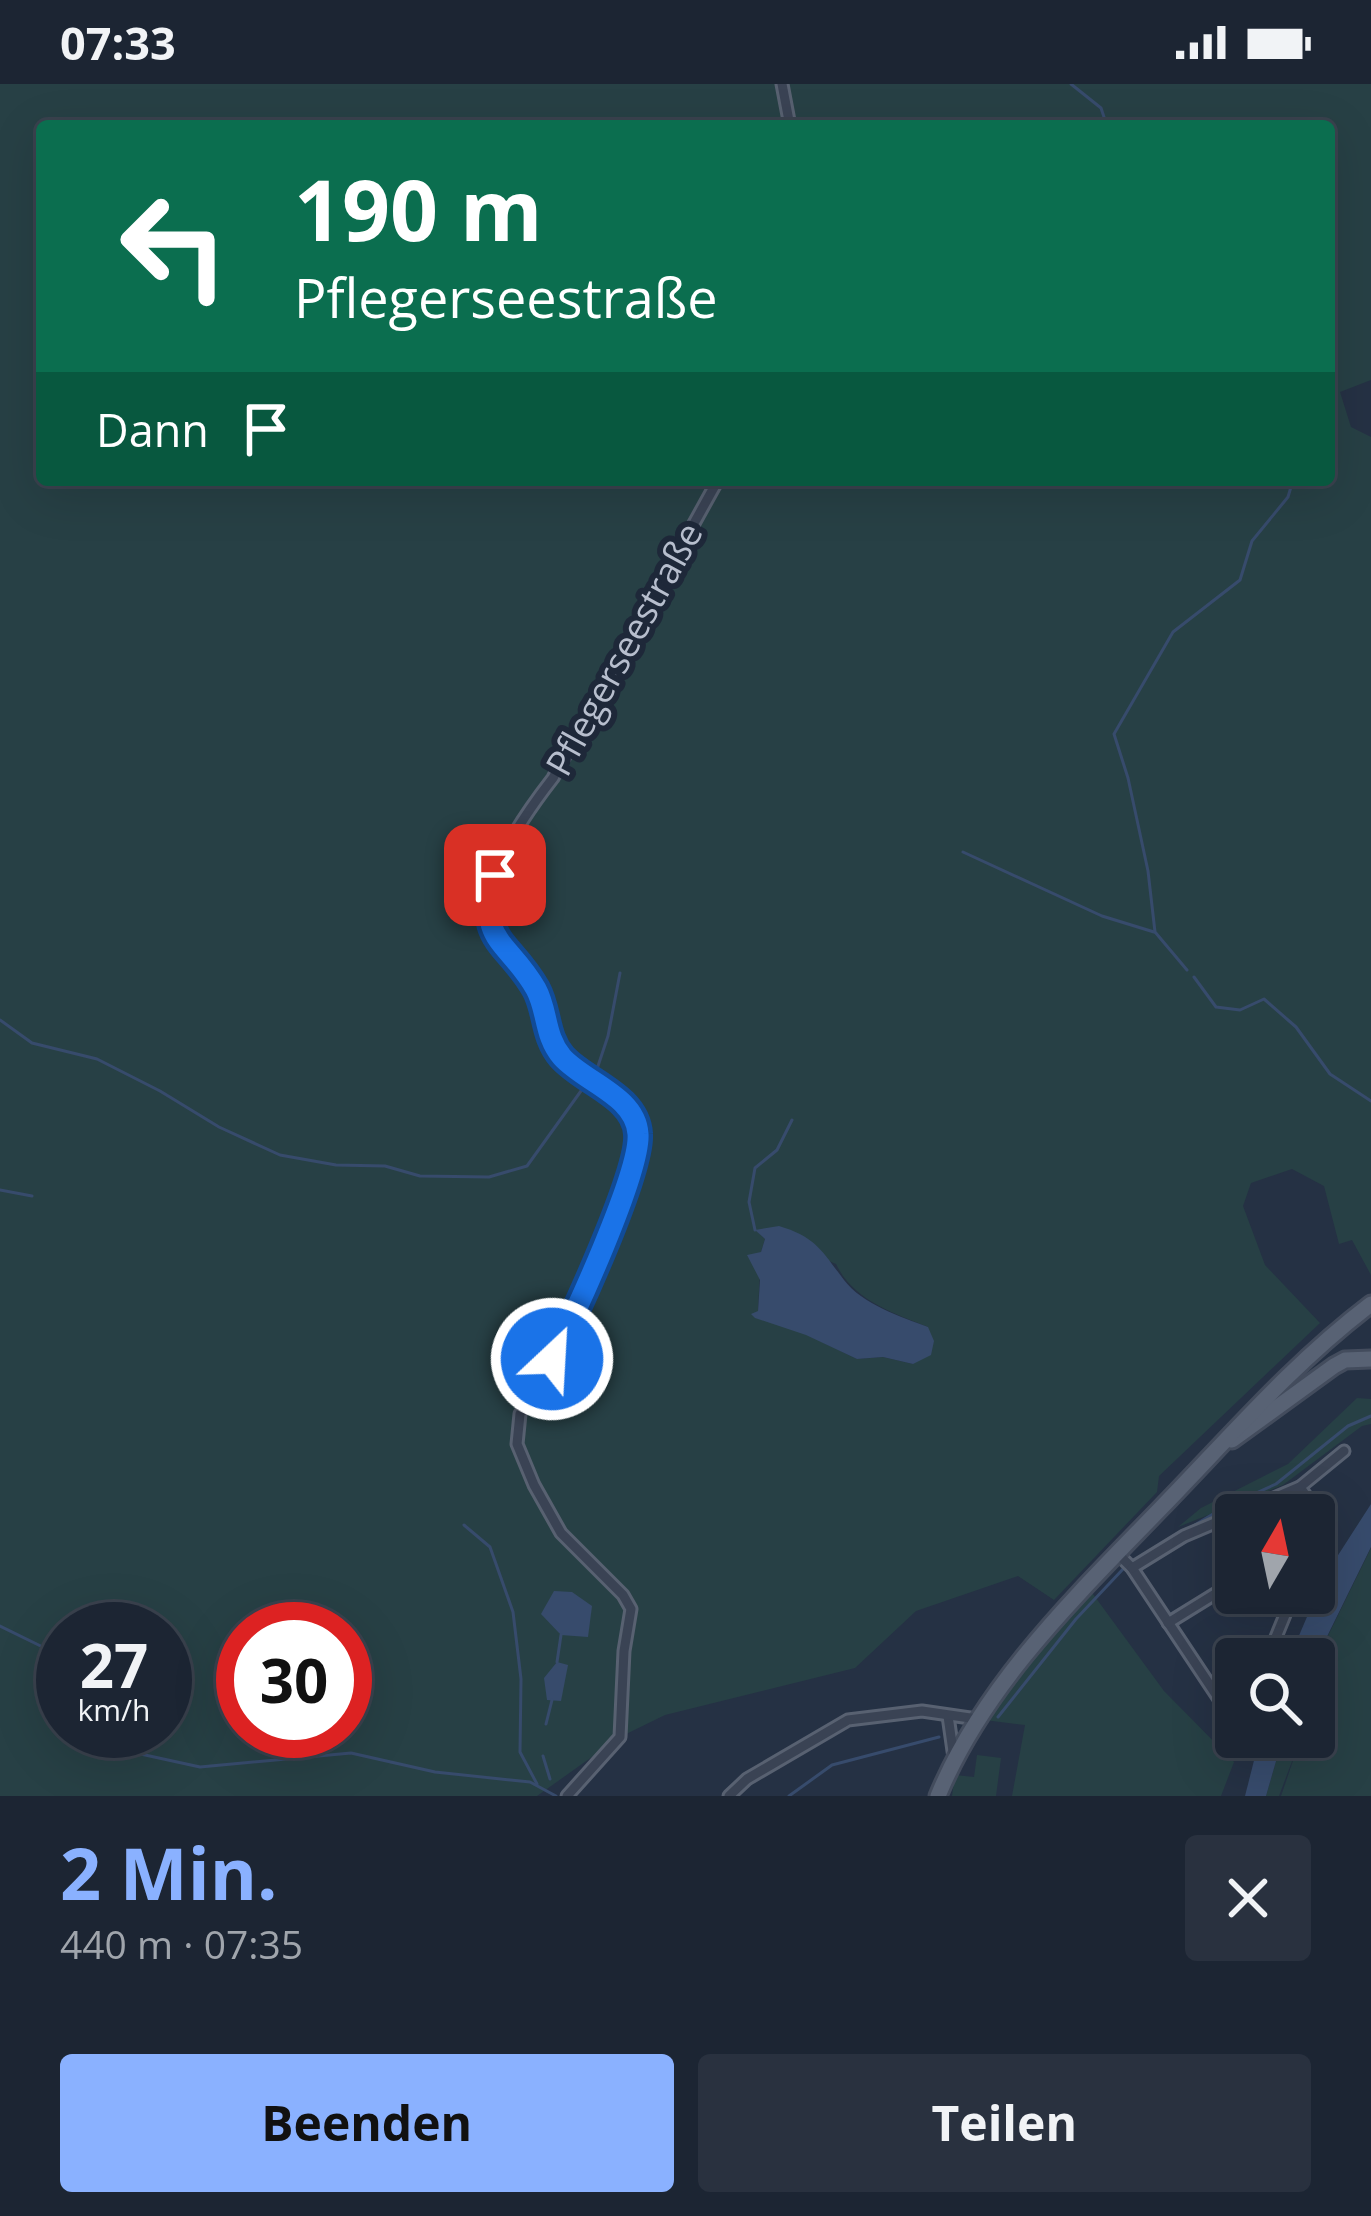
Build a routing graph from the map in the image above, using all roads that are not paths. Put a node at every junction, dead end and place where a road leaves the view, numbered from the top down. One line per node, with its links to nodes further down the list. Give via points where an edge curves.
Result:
1 (782, 84): 2 (street)
2 (789, 120)
3 (715, 486): 18 (street, Pflegerseestraße, via 554,778 526,812 490,892 492,934 535,988 555,1048 625,1106 638,1132 564,1337 520,1414 517,1444 561,1533 631,1609 620,1738)
4 (1371, 1304): 7 (main road, via 1282,1378)
5 (1371, 1359): 7 (main road, via 1334,1366)
6 (1344, 1451): 8 (street)
7 (1208, 1456): 10 (main road)
8 (1300, 1487): 9 (street); 11 (street, via 1184,1536)
9 (1305, 1494)
10 (1116, 1552): 11 (street); 16 (main road)
11 (1132, 1568): 13 (street)
12 (1215, 1594): 13 (street)
13 (1168, 1623): 14 (street)
14 (1215, 1693)
15 (948, 1716): 16 (street); 17 (street); 19 (street, via 848,1720)
16 (977, 1719): 17 (main road)
17 (954, 1759): 20 (main road)
18 (567, 1796)
19 (729, 1796)
20 (938, 1796)

